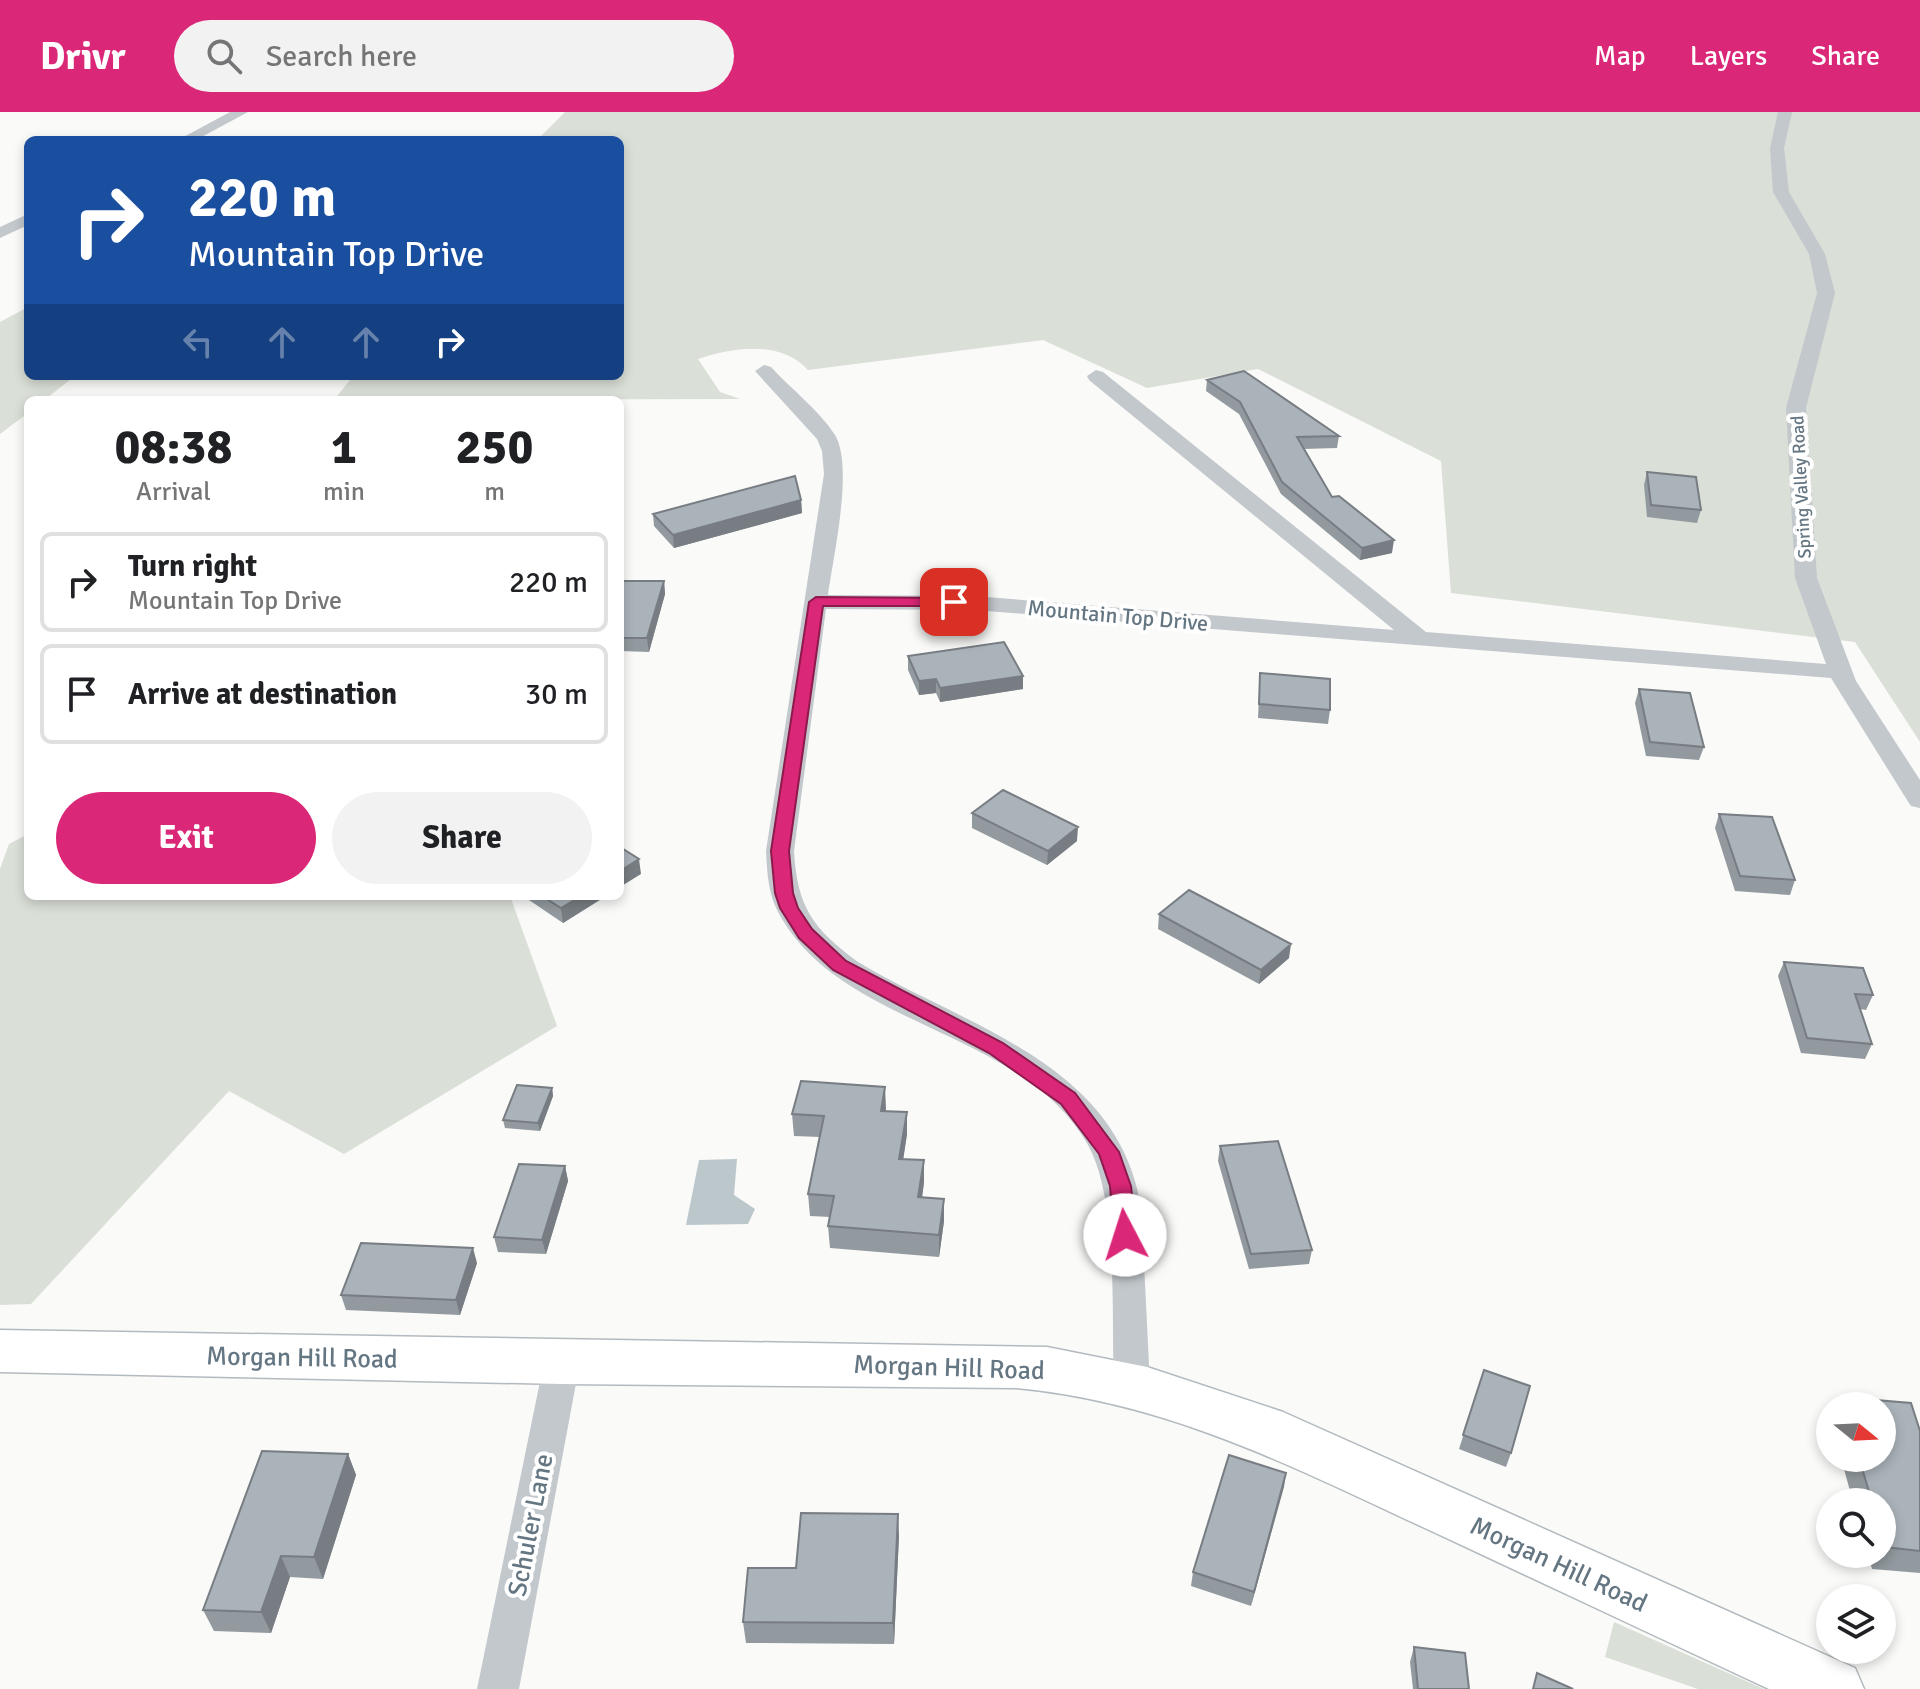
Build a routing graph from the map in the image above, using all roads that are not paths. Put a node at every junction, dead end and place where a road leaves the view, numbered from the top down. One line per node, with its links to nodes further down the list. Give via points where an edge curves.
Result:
1 (241, 112): 3 (street)
2 (1785, 112): 10 (street, Spring Valley Road, via 1777,148 1781,192 1817,254 1826,293 1796,408 1806,578)
3 (193, 136)
4 (24, 221): 5 (street)
5 (0, 233)
6 (764, 371): 8 (street, via 820,430 832,451 834,482)
7 (1096, 376): 9 (street)
8 (816, 602): 9 (street, Mountain Top Drive, via 974,603); 14 (street, via 780,851 789,908 806,934 839,966 1024,1065 1068,1098 1100,1137 1124,1205)
9 (1420, 639): 10 (street, Mountain Top Drive)
10 (1840, 672): 11 (street, Spring Valley Road)
11 (1920, 800)
12 (0, 1351): 13 (main road, Morgan Hill Road)
13 (562, 1362): 14 (main road, Morgan Hill Road, via 1002,1365); 15 (street, Schuler Lane)
14 (1132, 1385): 16 (main road, Morgan Hill Road, via 1221,1411 1299,1443)
15 (498, 1689)
16 (1834, 1689)

